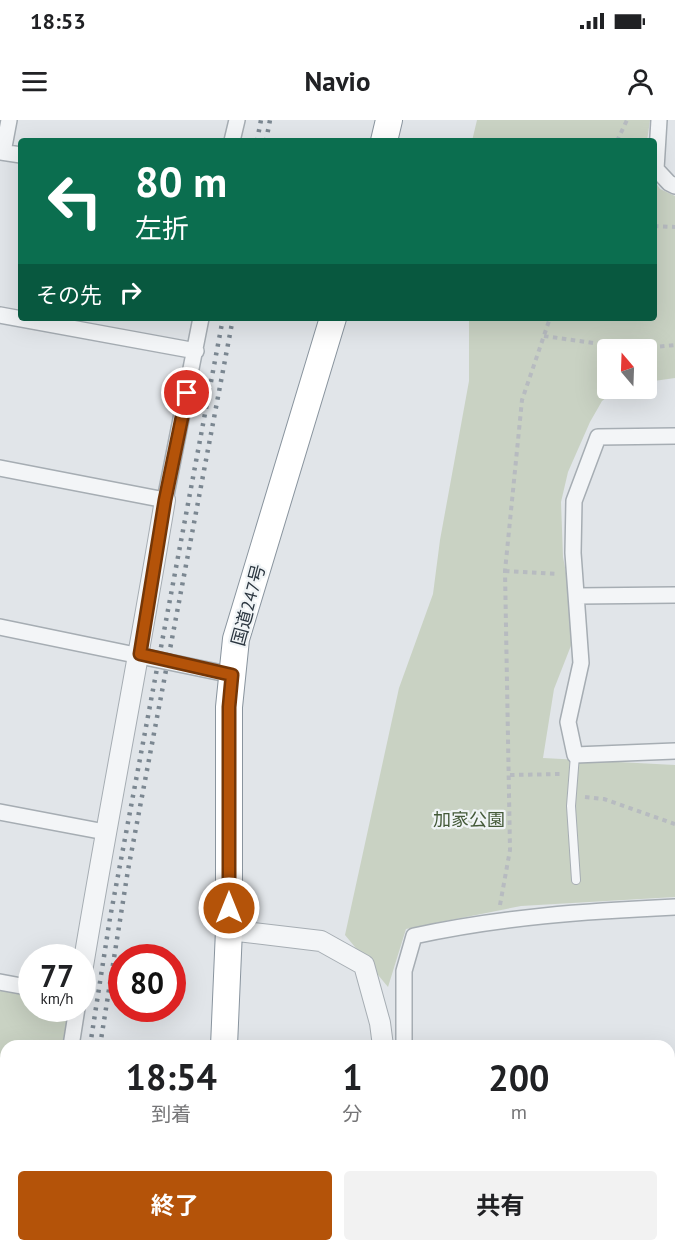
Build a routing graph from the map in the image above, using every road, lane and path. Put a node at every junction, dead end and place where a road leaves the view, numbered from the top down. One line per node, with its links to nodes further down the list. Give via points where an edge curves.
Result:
1 (9, 120): 9 (street)
2 (237, 120): 6 (street)
3 (389, 120): 7 (highway)
4 (627, 120): 8 (path)
5 (659, 120): 10 (street)
6 (233, 138)
7 (385, 138)
8 (618, 138)
9 (2, 152): 11 (street)
10 (657, 153)
11 (18, 155)
12 (657, 170): 13 (street)
13 (675, 186)
14 (657, 226): 15 (path)
15 (675, 227)
16 (0, 315): 17 (street)
17 (18, 318)
18 (33, 321): 24 (street)
19 (201, 321): 24 (street)
20 (332, 321): 34 (highway, 国道247号, via 236,639)
21 (549, 321): 22 (path)
22 (544, 336): 23 (path, via 636,350); 28 (path, via 522,400)
23 (675, 345)
24 (196, 351): 27 (street)
25 (675, 436): 29 (street, via 598,437 574,501)
26 (0, 468): 27 (street)
27 (165, 500): 33 (street)
28 (505, 570): 29 (path); 38 (path)
29 (575, 574): 31 (street)
30 (675, 595): 31 (street)
31 (578, 596): 36 (street, via 581,663 568,723)
32 (0, 627): 33 (street)
33 (140, 654): 34 (street); 42 (street)
34 (232, 675): 46 (highway, 国道247号)
35 (675, 751): 36 (street)
36 (575, 755): 37 (lane)
37 (574, 774): 38 (path); 39 (lane)
38 (510, 775): 45 (path, via 510,850)
39 (572, 795): 41 (path, via 604,799); 43 (lane)
40 (0, 812): 42 (street)
41 (675, 824)
42 (105, 832): 47 (street)
43 (576, 880)
44 (675, 907): 45 (street, via 574,911)
45 (497, 920): 54 (street, via 414,936 404,970)
46 (229, 930): 52 (highway, 国道247号); 53 (street, via 321,941 364,965)
47 (87, 944)
48 (0, 982): 49 (street)
49 (18, 985)
50 (75, 1022): 51 (street)
51 (72, 1040)
52 (224, 1040)
53 (381, 1040)
54 (404, 1040)

